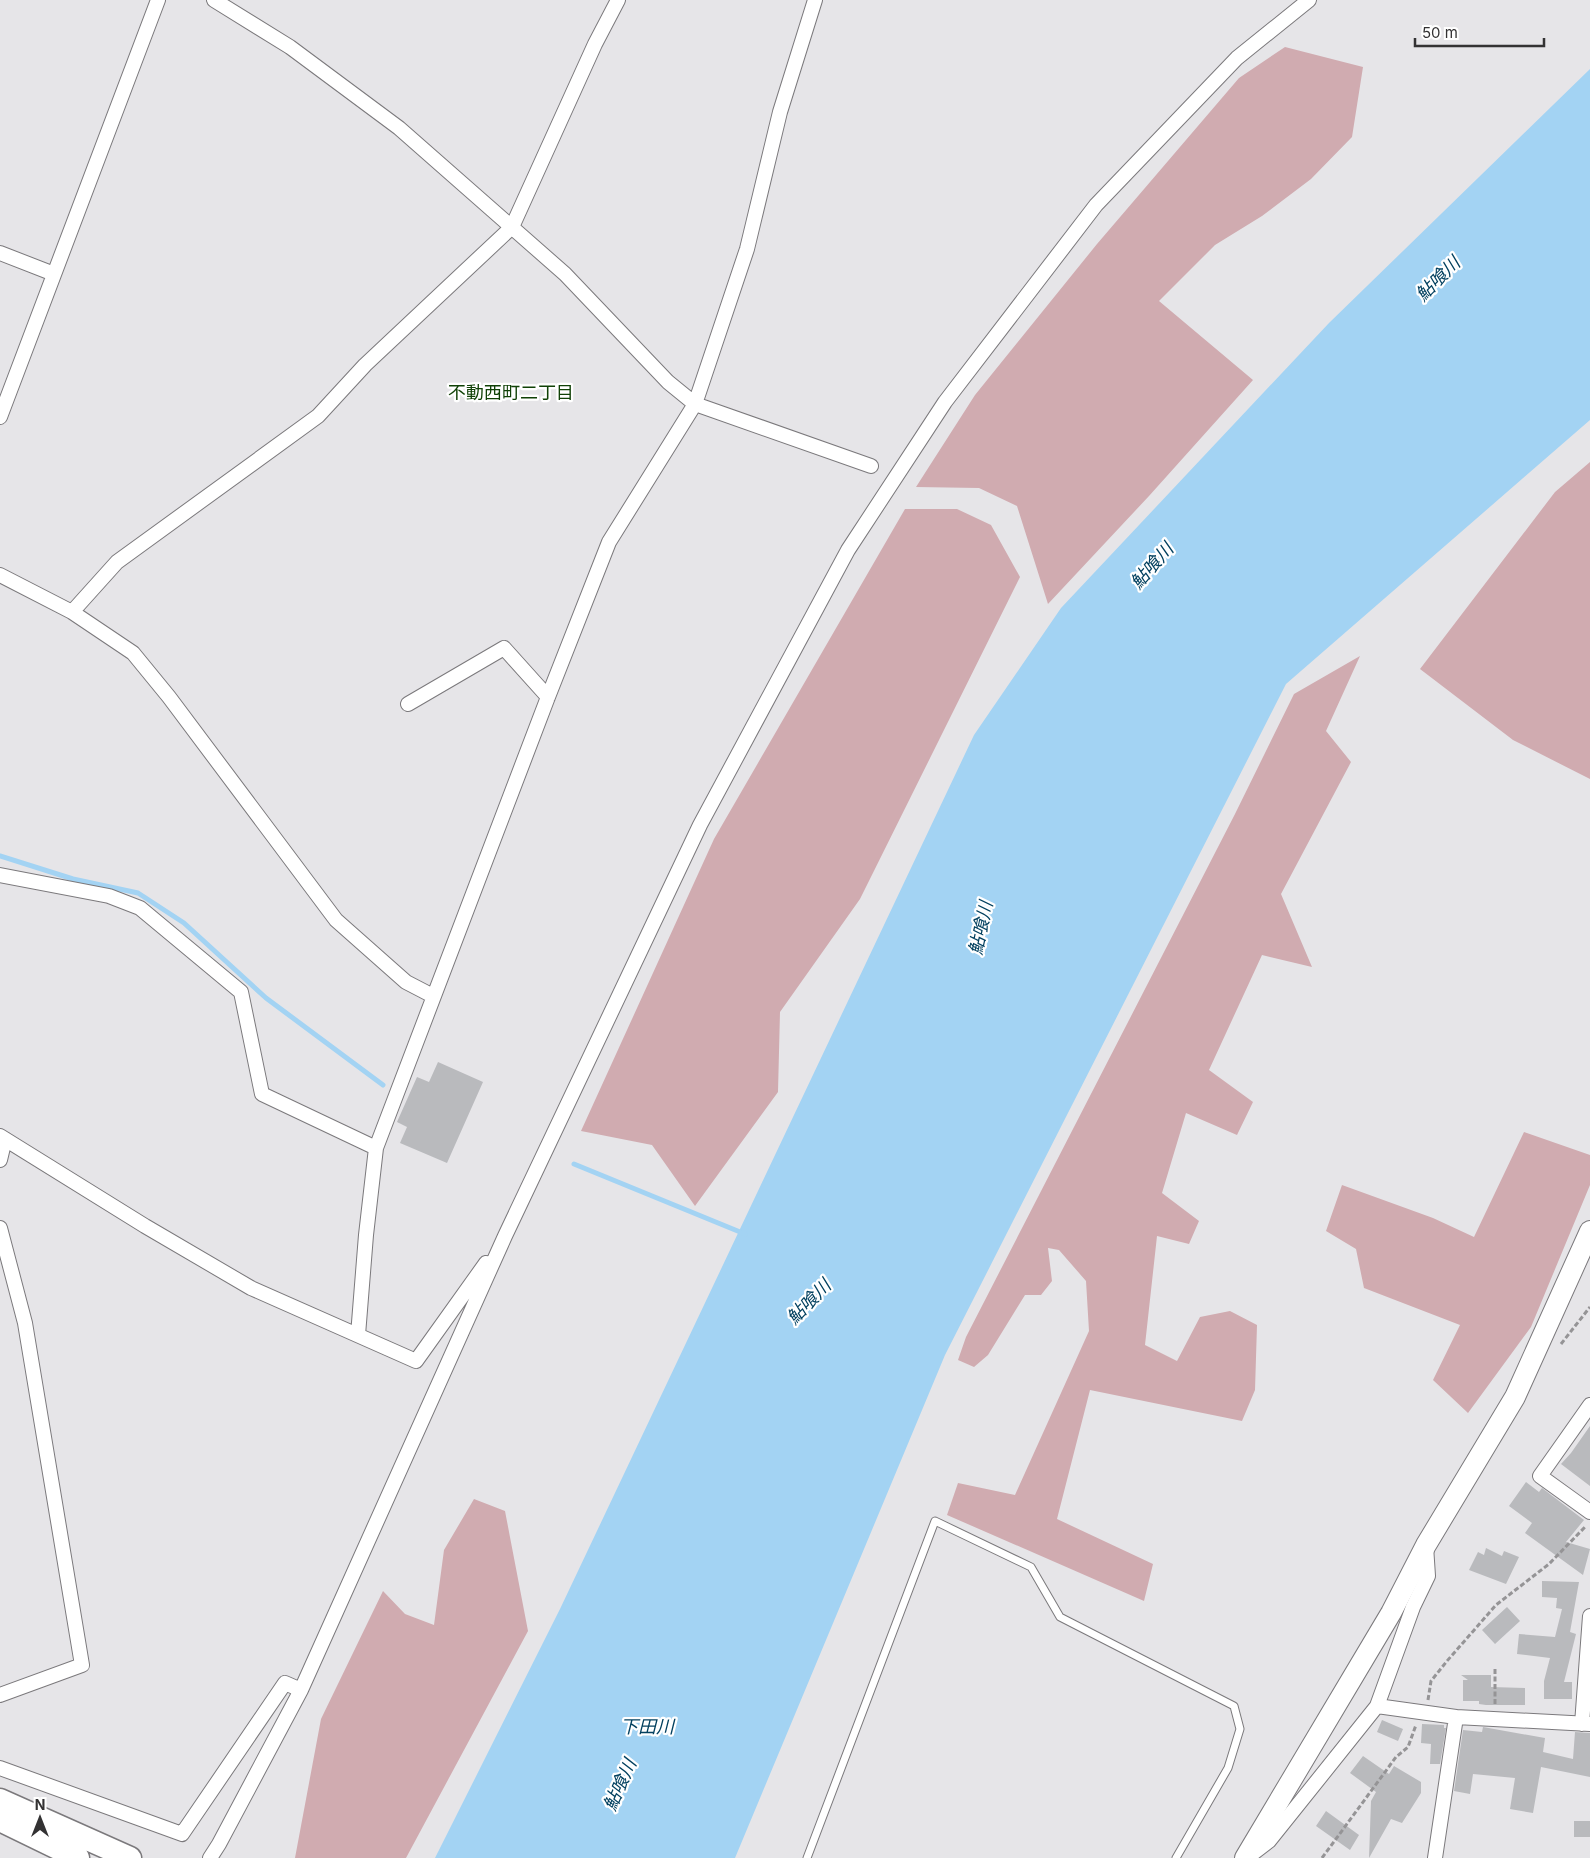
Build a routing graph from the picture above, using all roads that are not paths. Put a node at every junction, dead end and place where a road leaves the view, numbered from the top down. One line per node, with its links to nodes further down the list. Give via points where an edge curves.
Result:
1 (158, 0): 8 (street)
2 (214, 0): 6 (street, via 290,47 399,128)
3 (618, 0): 6 (street)
4 (815, 0): 9 (street, via 780,112 747,249)
5 (1309, 0): 23 (street, via 1237,58 1096,205 945,402 848,550 700,825)
6 (512, 227): 9 (street, via 565,274 668,382); 13 (street, via 365,364 318,416 117,562)
7 (0, 253): 8 (street)
8 (54, 274): 10 (street)
9 (695, 404): 11 (street); 14 (street, via 609,542)
10 (0, 417)
11 (871, 466)
12 (0, 575): 13 (street)
13 (72, 612): 17 (street, via 133,653 336,920 406,982)
14 (548, 697): 15 (street, via 504,648); 17 (street)
15 (408, 704)
16 (0, 875): 19 (street, via 109,896 140,908 241,992 262,1094)
17 (433, 996): 19 (street)
18 (2, 1137): 20 (street); 24 (street, via 144,1226 252,1288)
19 (376, 1148): 24 (street)
20 (0, 1160)
21 (0, 1228): 30 (street, via 25,1322 82,1665)
22 (1590, 1231): 27 (street, via 1514,1397)
23 (505, 1236): 24 (street, via 416,1361); 29 (street)
24 (358, 1336)
25 (1590, 1405): 26 (street, via 1540,1476)
26 (1590, 1512)
27 (1426, 1546): 31 (street, via 1428,1576 1413,1607); 42 (street, via 1391,1613)
28 (1590, 1616): 33 (street)
29 (301, 1690): 34 (street, via 285,1683 182,1834); 39 (street)
30 (0, 1695)
31 (1377, 1706): 32 (street); 42 (street, via 1269,1841)
32 (1456, 1717): 33 (street); 43 (street)
33 (1586, 1724)
34 (0, 1768)
35 (0, 1800): 38 (main road)
36 (0, 1820): 37 (main road)
37 (78, 1858)
38 (130, 1858)
39 (210, 1858)
40 (807, 1858): 41 (lane, via 935,1521 1031,1567 1060,1618 1234,1706 1240,1729 1228,1768)
41 (1176, 1858)
42 (1246, 1858)
43 (1435, 1858)

